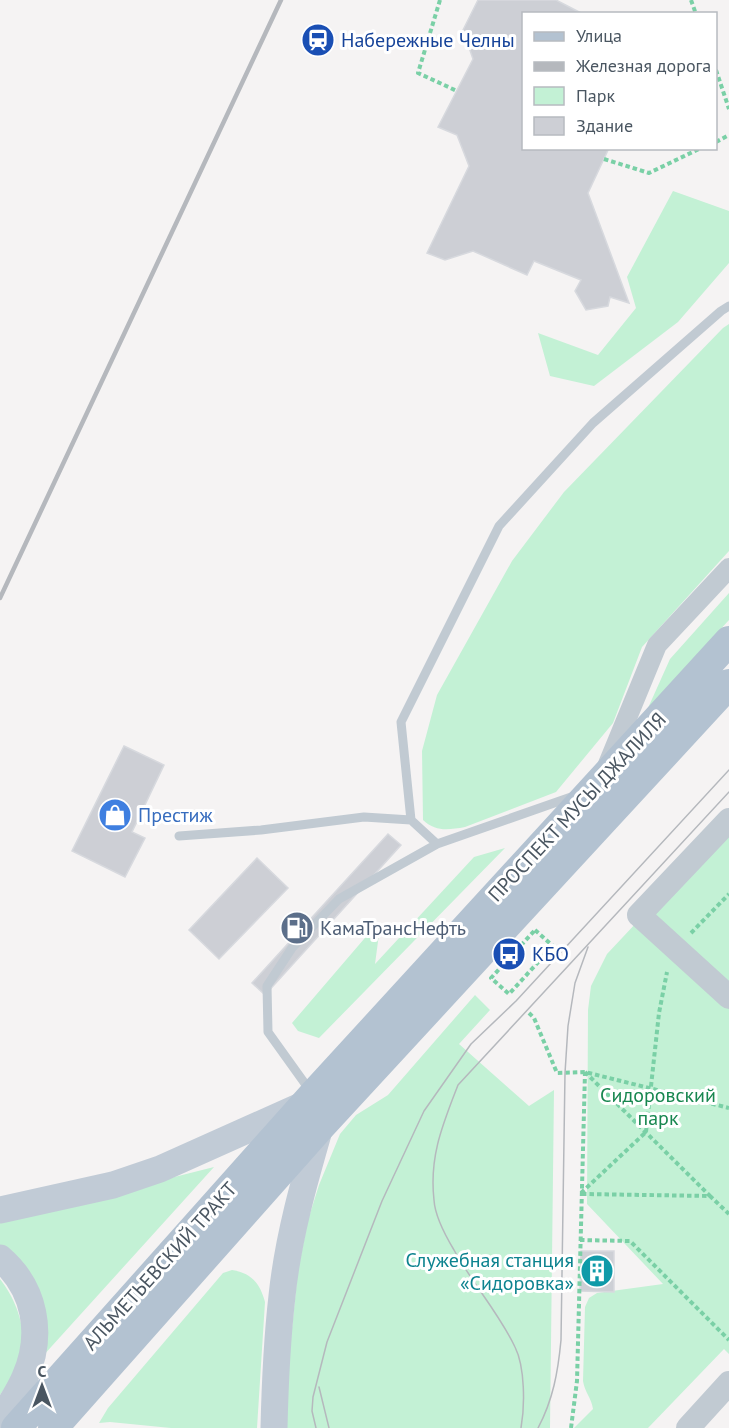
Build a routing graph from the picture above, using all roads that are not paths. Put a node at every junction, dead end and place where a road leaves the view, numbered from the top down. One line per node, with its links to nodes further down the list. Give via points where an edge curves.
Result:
1 (729, 306): 6 (lane, via 593,423 499,526 401,722)
2 (729, 568): 5 (street, via 657,645)
3 (729, 641): 5 (main road, ПРОСПЕКТ МУСЫ ДЖАЛИЛЯ)
4 (729, 684): 11 (main road, ПРОСПЕКТ МУСЫ ДЖАЛИЛЯ)
5 (598, 784): 9 (lane); 11 (main road, ПРОСПЕКТ МУСЫ ДЖАЛИЛЯ)
6 (411, 820): 8 (lane, via 364,817); 9 (lane)
7 (729, 820): 10 (street, via 639,915)
8 (179, 836)
9 (437, 844): 11 (lane, via 339,899 292,948 267,986 268,1032)
10 (729, 997)
11 (312, 1109): 12 (main road, via 113,1185); 16 (main road, АЛЬМЕТЬЕВСКИЙ ТРАКТ); 17 (main road, АЛЬМЕТЬЕВСКИЙ ТРАКТ); 18 (main road, via 304,1184 282,1295)
12 (0, 1210)
13 (0, 1258): 15 (main road, via 27,1292 32,1306 34,1344 25,1377)
14 (729, 1383): 19 (street)
15 (0, 1421)
16 (16, 1428)
17 (54, 1428)
18 (274, 1428)
19 (688, 1428)

